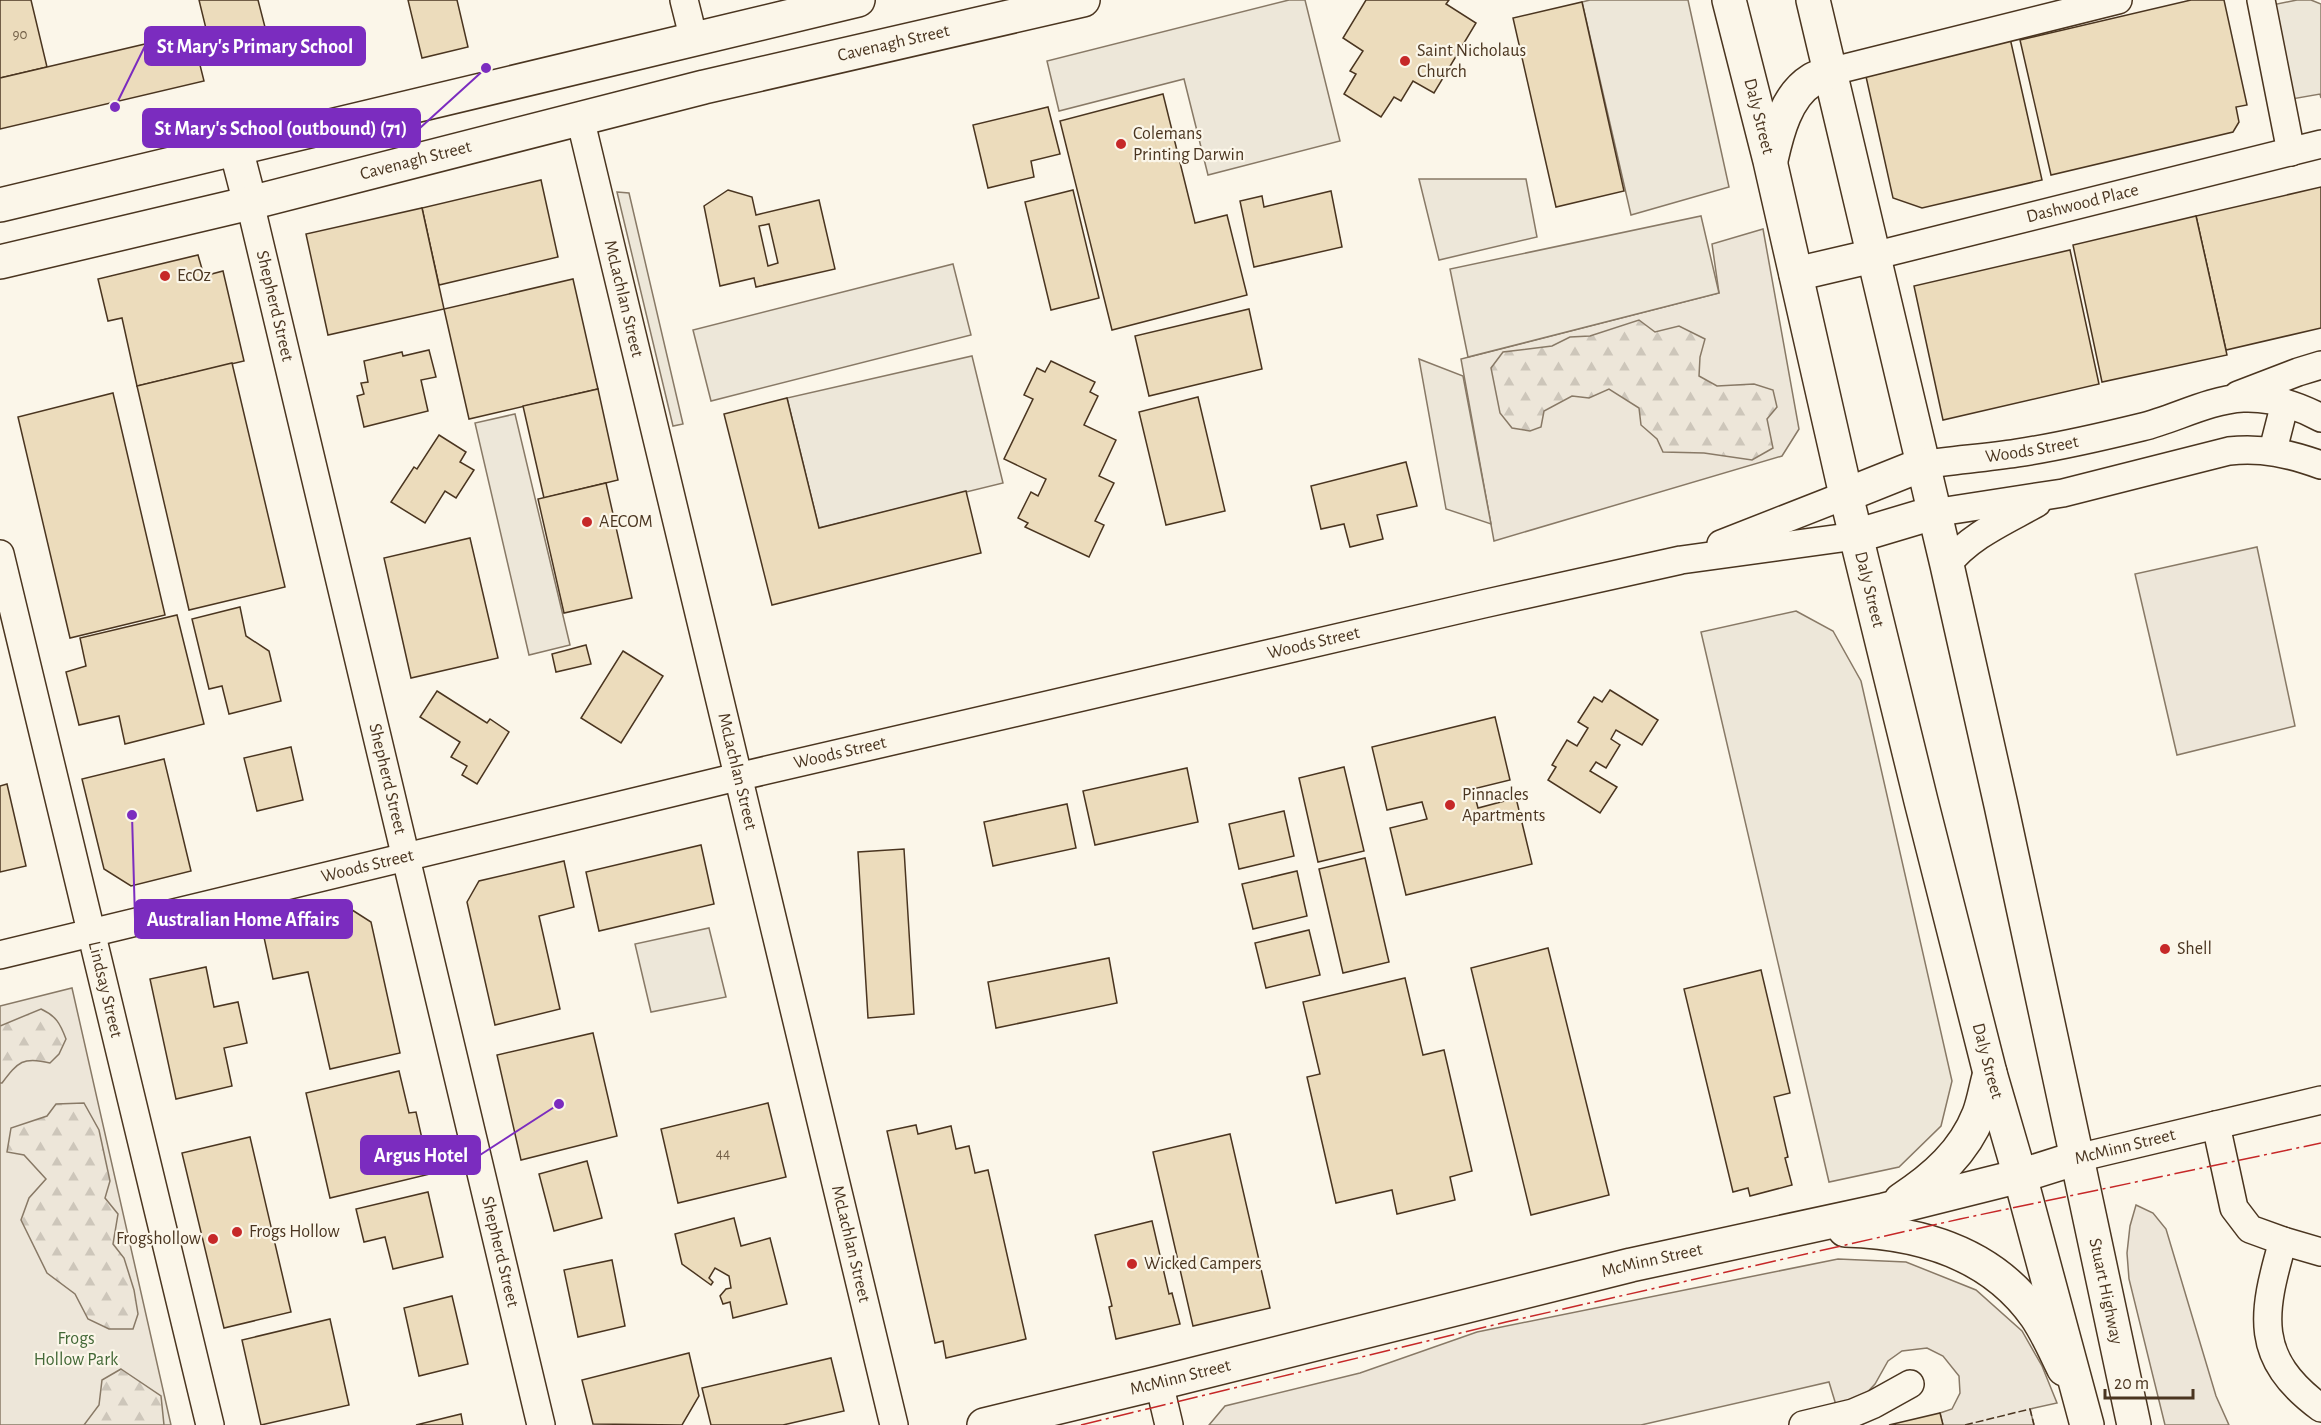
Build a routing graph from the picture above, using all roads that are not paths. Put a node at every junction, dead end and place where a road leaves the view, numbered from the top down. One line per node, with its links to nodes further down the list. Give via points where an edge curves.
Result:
1 (684, 0): 8 (street)
2 (858, 0): 8 (main road)
3 (1083, 0): 11 (main road, Cavenagh Street)
4 (1729, 0): 16 (main road, Daly Street)
5 (1813, 0): 10 (main road)
6 (2118, 0): 10 (street)
7 (2261, 0): 15 (street)
8 (693, 40): 9 (main road); 11 (main road)
9 (570, 70): 12 (main road); 14 (main road)
10 (1829, 72): 16 (main road, via 1810,81 1791,102); 19 (main road)
11 (704, 87): 12 (main road, Cavenagh Street)
12 (580, 118): 17 (main road, Cavenagh Street); 38 (street, McLachlan Street)
13 (2321, 144): 15 (street, Dashwood Place)
14 (236, 149): 17 (main road); 18 (main road)
15 (2291, 152): 19 (street, Dashwood Place)
16 (1770, 161): 21 (main road, Daly Street)
17 (250, 203): 20 (main road, Cavenagh Street); 39 (street, Shepherd Street)
18 (0, 205)
19 (1873, 256): 21 (main road); 28 (main road)
20 (0, 262)
21 (1796, 274): 32 (main road, Daly Street)
22 (2321, 366): 23 (street)
23 (2226, 400): 24 (street, Woods Street, via 2260,398); 26 (street, Woods Street)
24 (2285, 403): 25 (street, Woods Street); 27 (street)
25 (2321, 418)
26 (2143, 427): 28 (street, Woods Street, via 2039,449); 30 (street)
27 (2273, 450): 29 (street); 30 (street, via 2229,451)
28 (1922, 465): 32 (main road); 33 (main road)
29 (2321, 465)
30 (2154, 470): 31 (street)
31 (2063, 493): 33 (street); 37 (street, via 1988,530)
32 (1846, 495): 34 (main road, Daly Street); 36 (street, Woods Street)
33 (1933, 513): 34 (main road); 37 (main road)
34 (1856, 536): 36 (street, Woods Street); 42 (main road, Daly Street)
35 (0, 554): 40 (street, Lindsay Street)
36 (1681, 560): 38 (street, Woods Street)
37 (1947, 565): 45 (main road)
38 (737, 777): 39 (street, Woods Street); 57 (street, McLachlan Street)
39 (406, 856): 40 (street, Woods Street); 56 (street, Shepherd Street)
40 (90, 933): 41 (street, Woods Street); 55 (street, Lindsay Street)
41 (0, 955)
42 (1990, 1073): 46 (main road, Daly Street); 47 (main road, via 1980,1112 1962,1147 1921,1187)
43 (2321, 1100): 44 (street, McMinn Street)
44 (2216, 1125): 45 (street, McMinn Street); 49 (street, via 2234,1208 2250,1229)
45 (2077, 1158): 46 (main road, McMinn Street); 61 (main road, Stuart Highway)
46 (2020, 1176): 47 (main road, McMinn Street); 54 (main road)
47 (1884, 1210): 48 (main road, McMinn Street)
48 (1772, 1235): 51 (main road, McMinn Street, via 1631,1265); 54 (main road, via 1819,1230 1877,1231 1938,1244 1979,1262 2004,1280 2035,1315)
49 (2283, 1242): 50 (street); 53 (street, via 2269,1289 2266,1317 2271,1344 2287,1378)
50 (2321, 1252)
51 (1159, 1383): 58 (main road, McMinn Street); 59 (street)
52 (1910, 1384): 60 (street, via 1853,1413)
53 (2321, 1408)
54 (2085, 1418)
55 (210, 1425)
56 (542, 1425)
57 (894, 1425)
58 (984, 1425)
59 (1169, 1425)
60 (1803, 1425)
61 (2134, 1425)

